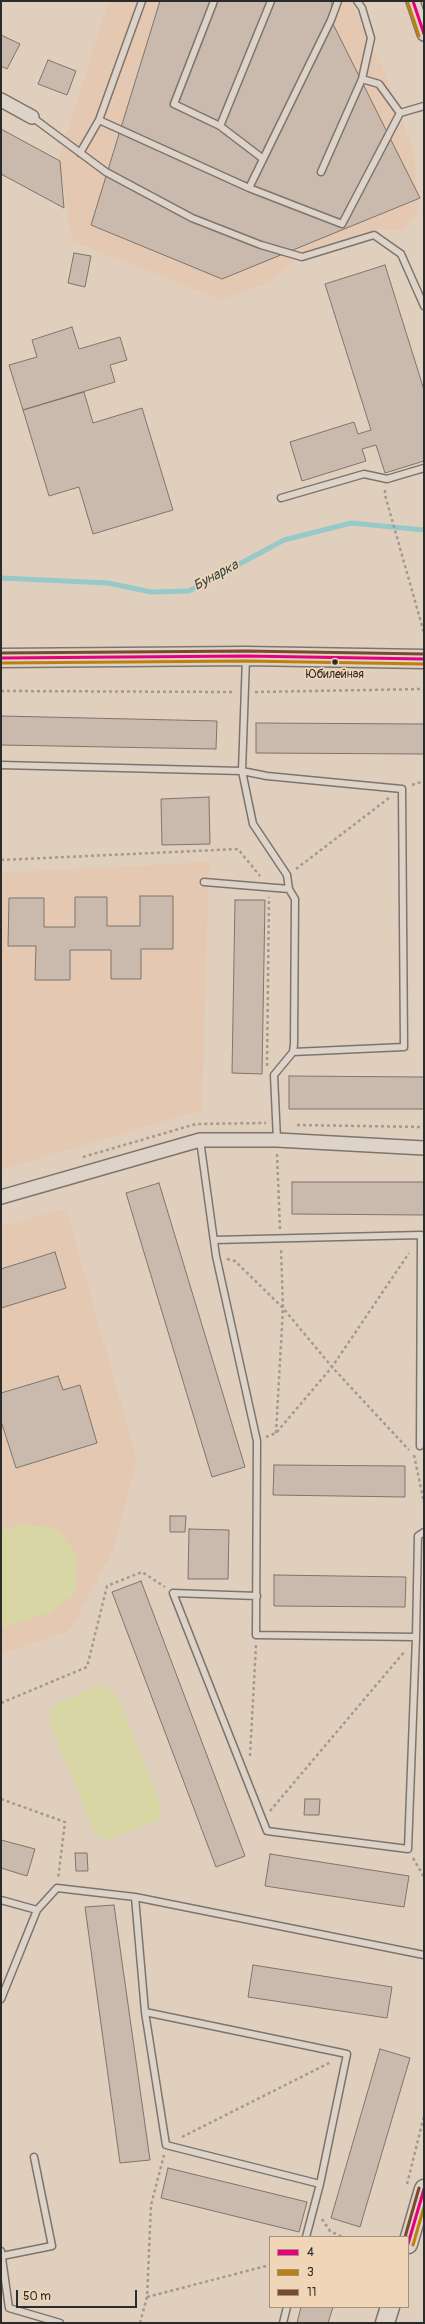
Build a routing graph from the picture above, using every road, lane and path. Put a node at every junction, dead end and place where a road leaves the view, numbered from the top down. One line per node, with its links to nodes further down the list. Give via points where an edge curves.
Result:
1 (142, 1): 13 (lane)
2 (214, 1): 14 (lane, via 174,104)
3 (271, 1): 14 (lane)
4 (338, 1): 16 (lane)
5 (357, 1): 8 (lane, via 362,8 371,38)
6 (413, 1): 7 (street)
7 (424, 34)
8 (362, 79): 11 (lane, via 379,84); 17 (lane)
9 (1, 100): 12 (street)
10 (424, 106): 11 (lane)
11 (400, 113): 18 (lane, via 342,224)
12 (32, 117): 15 (lane)
13 (99, 120): 15 (lane); 18 (lane)
14 (220, 126): 16 (lane)
15 (80, 153): 19 (lane, via 106,172 192,218 261,245 302,257 374,234 401,254)
16 (262, 158): 18 (lane)
17 (320, 172)
18 (249, 188)
19 (424, 306)
20 (424, 468): 21 (lane)
21 (387, 479): 22 (lane, via 364,474); 23 (path, via 385,495)
22 (282, 498)
23 (424, 633)
24 (246, 656): 25 (street); 26 (street); 29 (lane)
25 (1, 658)
26 (424, 659)
27 (424, 689): 29 (path)
28 (1, 691): 29 (path)
29 (246, 692): 31 (lane)
30 (1, 765): 31 (lane)
31 (242, 770): 33 (lane, via 267,776); 35 (lane, via 253,824)
32 (424, 781): 33 (path)
33 (402, 789): 35 (path); 39 (lane, via 404,1047)
34 (1, 860): 37 (path, via 238,849)
35 (287, 875): 38 (lane)
36 (204, 882): 37 (lane)
37 (270, 887): 38 (lane); 40 (path)
38 (289, 889): 39 (lane, via 295,900)
39 (294, 1052): 44 (lane, via 274,1075)
40 (267, 1068)
41 (266, 1115): 42 (path)
42 (266, 1123)
43 (200, 1140): 44 (street); 46 (street); 49 (lane)
44 (277, 1140): 45 (street); 48 (path)
45 (424, 1148)
46 (1, 1197)
47 (421, 1235): 48 (lane); 52 (path); 55 (lane)
48 (280, 1238): 49 (lane); 51 (path)
49 (214, 1240): 50 (lane)
50 (216, 1256): 51 (path, via 235,1261); 54 (lane)
51 (283, 1308): 52 (path); 53 (path)
52 (332, 1368): 53 (path); 56 (path, via 413,1454)
53 (276, 1433): 54 (path)
54 (257, 1441): 59 (lane)
55 (420, 1446)
56 (424, 1504)
57 (424, 1532): 61 (lane, via 418,1536)
58 (173, 1593): 59 (lane); 62 (path, via 142,1572 107,1586 87,1667); 65 (lane)
59 (257, 1596): 60 (lane)
60 (256, 1635): 61 (lane); 63 (path)
61 (416, 1637): 65 (path); 66 (lane)
62 (1, 1702)
63 (250, 1757)
64 (1, 1799): 68 (path, via 65,1822)
65 (263, 1818): 66 (lane, via 267,1831)
66 (408, 1849): 67 (path)
67 (424, 1877)
68 (57, 1888): 69 (lane); 71 (lane)
69 (135, 1897): 72 (lane); 74 (lane)
70 (1, 1900): 71 (lane)
71 (37, 1910): 73 (lane)
72 (424, 1955)
73 (1, 1999)
74 (145, 2012): 75 (lane); 77 (lane)
75 (347, 2054): 77 (path); 79 (lane)
76 (424, 2116): 81 (path)
77 (166, 2145): 79 (lane); 88 (path, via 151,2205)
78 (34, 2157): 86 (lane, via 52,2246)
79 (320, 2184): 82 (lane)
80 (424, 2189): 85 (street)
81 (405, 2192)
82 (314, 2205): 83 (lane); 84 (path, via 330,2231)
83 (306, 2236)
84 (340, 2236)
85 (409, 2241)
86 (2, 2254): 91 (lane, via 9,2308)
87 (269, 2265): 88 (path)
88 (147, 2297): 92 (path)
89 (287, 2308): 93 (lane)
90 (390, 2308): 94 (street)
91 (60, 2323)
92 (140, 2323)
93 (283, 2323)
94 (385, 2323)

